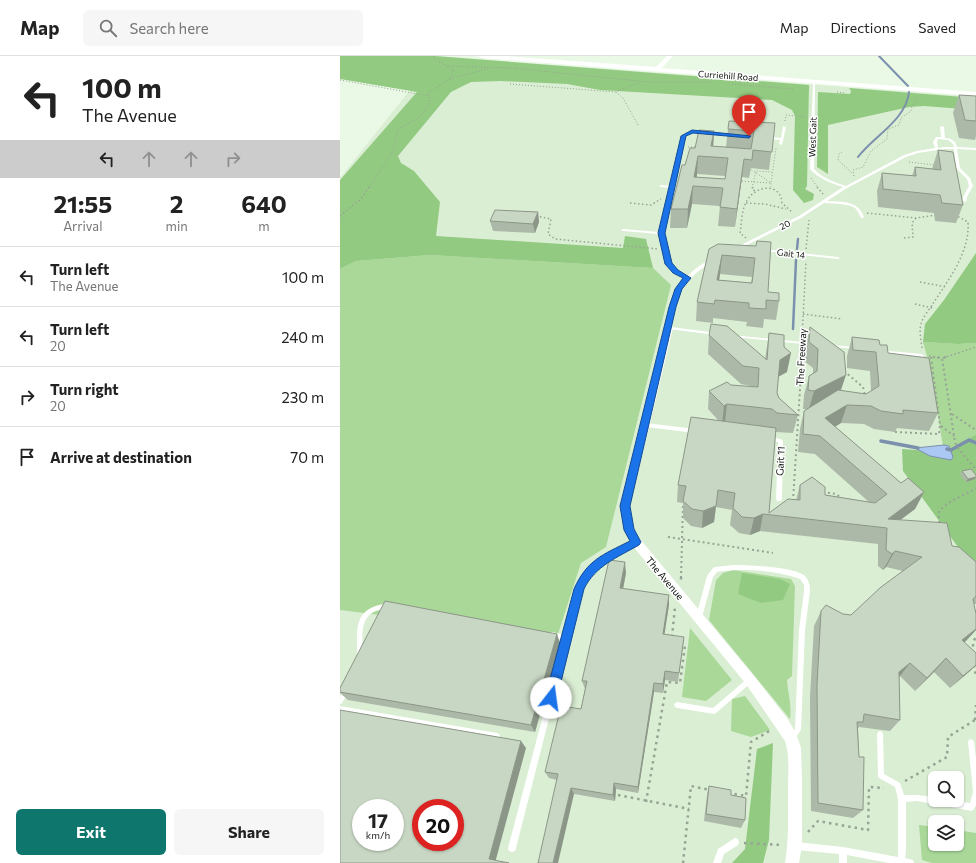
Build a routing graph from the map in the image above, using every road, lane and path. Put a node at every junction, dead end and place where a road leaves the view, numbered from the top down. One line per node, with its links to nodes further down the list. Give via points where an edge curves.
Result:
1 (434, 56): 4 (path, via 434,59)
2 (481, 56): 6 (street, Curriehill Road)
3 (670, 56): 6 (street)
4 (448, 66): 5 (path); 7 (path, via 454,70)
5 (493, 68): 7 (path); 9 (path)
6 (657, 70): 11 (street, Curriehill Road)
7 (450, 79): 17 (path, via 428,93)
8 (340, 80): 17 (path)
9 (641, 82): 10 (path); 15 (path)
10 (712, 82)
11 (814, 82): 16 (street, Curriehill Road); 19 (lane, West Gait)
12 (725, 83): 14 (path)
13 (510, 84): 15 (path)
14 (794, 89)
15 (616, 92): 20 (path, via 624,98)
16 (976, 94)
17 (429, 96): 63 (path, via 430,103 418,118 398,129 393,150 361,199)
18 (920, 98): 42 (path, via 912,106 911,111 901,118 899,125 888,130 887,139 871,151 863,167 853,170)
19 (814, 117): 21 (path, via 786,115); 46 (lane, West Gait, via 812,169)
20 (638, 125)
21 (784, 127): 27 (lane)
22 (942, 127): 26 (lane)
23 (738, 135): 30 (lane, via 692,132 684,136)
24 (762, 137): 25 (lane)
25 (777, 138): 27 (lane); 41 (path)
26 (944, 138): 32 (lane, via 935,140); 33 (lane, via 953,141)
27 (782, 139): 28 (lane)
28 (781, 144)
29 (975, 144): 34 (lane)
30 (681, 146): 31 (path); 49 (lane)
31 (702, 148)
32 (936, 148): 33 (lane); 44 (lane, via 905,156)
33 (956, 148): 34 (lane); 55 (lane, via 958,168 969,179 971,186)
34 (972, 149): 35 (lane)
35 (976, 149)
36 (842, 152): 42 (path, via 838,160)
37 (912, 158): 38 (path, via 907,161)
38 (938, 165)
39 (746, 166): 40 (path)
40 (756, 171): 41 (path); 45 (path); 47 (path)
41 (772, 172): 47 (path)
42 (853, 173): 44 (path)
43 (737, 180): 45 (path)
44 (859, 180): 51 (lane)
45 (753, 182): 47 (path); 54 (path, via 752,189)
46 (831, 182): 51 (lane, West Gait); 52 (lane, West Gait)
47 (771, 183): 50 (path)
48 (661, 186): 49 (lane)
49 (672, 187): 53 (lane)
50 (771, 187): 54 (path, via 762,187); 59 (path, via 783,197 782,203)
51 (846, 187): 52 (lane)
52 (840, 190): 56 (lane)
53 (670, 192): 57 (path, via 667,191 659,203); 72 (lane)
54 (755, 192): 58 (path, via 748,197)
55 (965, 201): 66 (path, via 956,207)
56 (824, 202): 60 (lane, via 850,204); 67 (lane, 20)
57 (630, 203)
58 (746, 203): 59 (path); 75 (path, via 740,233 748,240)
59 (787, 209): 67 (path)
60 (861, 212): 68 (lane); 69 (path)
61 (812, 215): 70 (path)
62 (938, 215): 69 (path)
63 (340, 216)
64 (535, 216): 77 (path, via 552,221 548,234 555,239)
65 (951, 216): 66 (path)
66 (958, 216): 74 (path, via 968,222)
67 (800, 217): 70 (path); 75 (lane, 20)
68 (862, 217)
69 (916, 218): 73 (path, via 912,223 913,237)
70 (808, 221): 80 (path, The Freeway)
71 (623, 230): 72 (lane)
72 (661, 233): 77 (lane)
73 (904, 238)
74 (970, 241)
75 (745, 243): 76 (lane); 79 (lane)
76 (750, 248)
77 (665, 249): 84 (lane, via 669,264 676,272)
78 (758, 250): 80 (lane, Gait 14)
79 (732, 251)
80 (806, 255): 81 (lane, Gait 14); 89 (path, The Freeway)
81 (838, 258)
82 (715, 260): 84 (lane, The Avenue)
83 (955, 276): 86 (path)
84 (687, 278): 91 (lane, The Avenue, via 678,289)
85 (920, 282): 86 (path)
86 (946, 288): 88 (path)
87 (915, 304): 88 (path)
88 (932, 308): 98 (path, via 922,322)
89 (803, 314): 90 (path); 92 (path, The Freeway)
90 (842, 319)
91 (669, 328): 92 (lane); 104 (street, The Avenue)
92 (802, 344): 93 (lane); 113 (path, The Freeway)
93 (820, 345)
94 (827, 346): 96 (lane)
95 (976, 347): 100 (path)
96 (865, 349)
97 (872, 350): 98 (lane)
98 (922, 356): 99 (path)
99 (931, 357): 100 (path); 105 (path)
100 (942, 358): 103 (path)
101 (841, 368): 102 (path, via 863,387)
102 (865, 401)
103 (952, 414): 106 (path); 109 (path)
104 (646, 425): 107 (lane); 123 (street, The Avenue, via 625,506 629,530)
105 (940, 425): 108 (path, via 939,434); 109 (path)
106 (976, 430)
107 (703, 432)
108 (895, 432)
109 (954, 436): 111 (path, via 959,450)
110 (764, 439): 116 (lane, Gait 11, via 781,441)
111 (976, 470)
112 (976, 488): 120 (path, via 965,496 950,500 939,511)
113 (793, 489): 114 (path); 119 (path, The Freeway)
114 (800, 490)
115 (822, 492): 117 (path, via 836,494)
116 (779, 499)
117 (846, 502)
118 (683, 504): 122 (path)
119 (792, 506)
120 (939, 527)
121 (668, 537): 122 (path)
122 (680, 538): 124 (path); 125 (path, via 683,548 680,570)
123 (636, 542): 126 (street, The Avenue); 131 (lane, via 604,559 584,578)
124 (773, 553)
125 (682, 582)
126 (682, 599): 128 (street, The Avenue); 154 (path, via 675,606 671,639 686,645 680,683 667,682)
127 (399, 605): 134 (lane, via 377,606 368,611 362,619)
128 (699, 618): 136 (street, The Avenue); 146 (lane, via 710,576 715,570 731,567 802,577 807,585 807,600 802,630 798,730)
129 (544, 634): 131 (lane)
130 (976, 637): 132 (path, via 973,642)
131 (567, 638): 158 (lane)
132 (974, 655)
133 (976, 662): 135 (path)
134 (358, 664)
135 (976, 676)
136 (750, 680): 139 (lane, via 714,711); 143 (street, The Avenue)
137 (351, 681): 138 (lane)
138 (340, 701)
139 (677, 705)
140 (976, 705): 142 (path)
141 (340, 709): 145 (lane)
142 (976, 720): 148 (path, via 948,737 947,757)
143 (782, 723): 146 (street, The Avenue); 150 (path, via 751,742 746,796)
144 (880, 734): 148 (lane, via 881,776)
145 (497, 736)
146 (791, 738): 157 (street, The Avenue, via 795,759)
147 (971, 742): 151 (lane)
148 (898, 785): 153 (lane); 157 (path, via 891,788 869,787 868,830 818,821)
149 (715, 791): 155 (path, via 691,786)
150 (722, 792)
151 (976, 792): 153 (lane, via 972,807 917,798)
152 (618, 795): 154 (path)
153 (902, 799): 160 (lane)
154 (646, 802): 155 (path)
155 (689, 809): 161 (path)
156 (735, 842): 157 (path); 162 (lane, via 721,852)
157 (795, 846): 159 (lane); 163 (street, The Avenue)
158 (512, 848)
159 (843, 851): 160 (lane); 164 (lane)
160 (901, 860): 165 (lane)
161 (683, 863)
162 (717, 863)
163 (792, 863)
164 (843, 863)
165 (910, 863)

